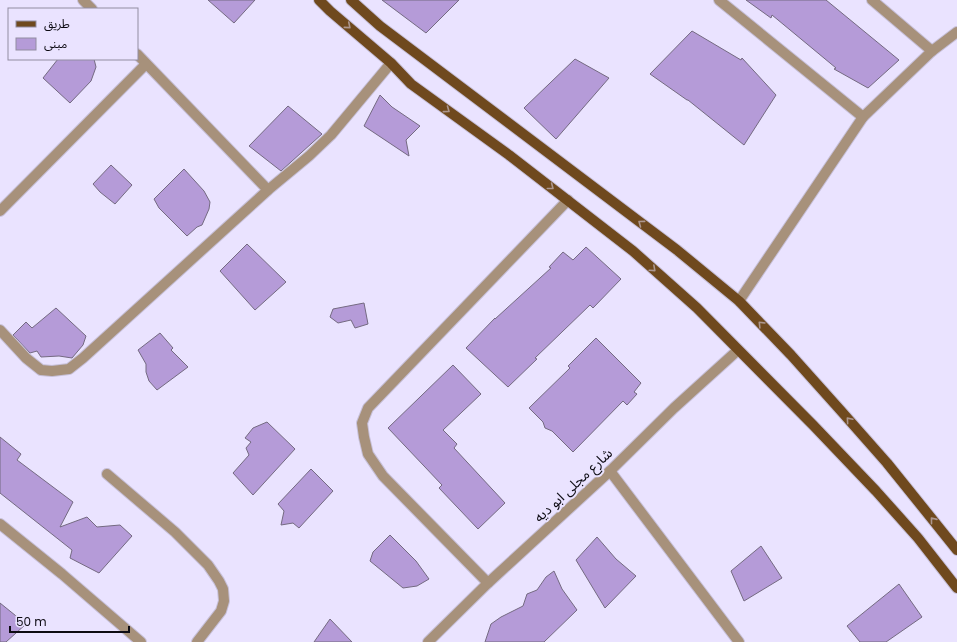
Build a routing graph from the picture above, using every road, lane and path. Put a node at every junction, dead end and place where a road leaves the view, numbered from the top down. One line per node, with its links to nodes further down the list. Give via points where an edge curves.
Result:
1 (83, 0): 6 (street)
2 (319, 0): 10 (main road, one-way to 10)
3 (351, 0): 16 (main road, one-way to 3, via 677,250 380,26)
4 (719, 0): 12 (street)
5 (872, 0): 8 (street)
6 (91, 8)
7 (957, 32): 8 (street)
8 (932, 51): 12 (street)
9 (138, 55): 11 (street)
10 (391, 63): 13 (street, via 331,134); 14 (main road, one-way to 14, via 411,84)
11 (146, 64): 13 (street); 15 (street)
12 (863, 117): 16 (street)
13 (268, 190): 17 (street, via 69,369 41,370)
14 (568, 200): 18 (main road, one-way to 18, via 639,256 697,308); 23 (street, via 368,408 362,423 368,454 383,476)
15 (0, 211)
16 (739, 301): 22 (main road, one-way to 16, via 887,463)
17 (0, 330)
18 (738, 350): 19 (street, شارع مجلى ابو ديه); 24 (main road, via 876,491)
19 (610, 471): 23 (street, شارع مجلى ابو ديه); 28 (street)
20 (107, 474): 26 (street, via 175,532 208,565 219,581 224,601 221,611)
21 (0, 524): 25 (street)
22 (957, 550)
23 (488, 583): 27 (street, شارع مجلى ابو ديه)
24 (956, 585)
25 (141, 642)
26 (197, 642)
27 (428, 642)
28 (739, 642)

